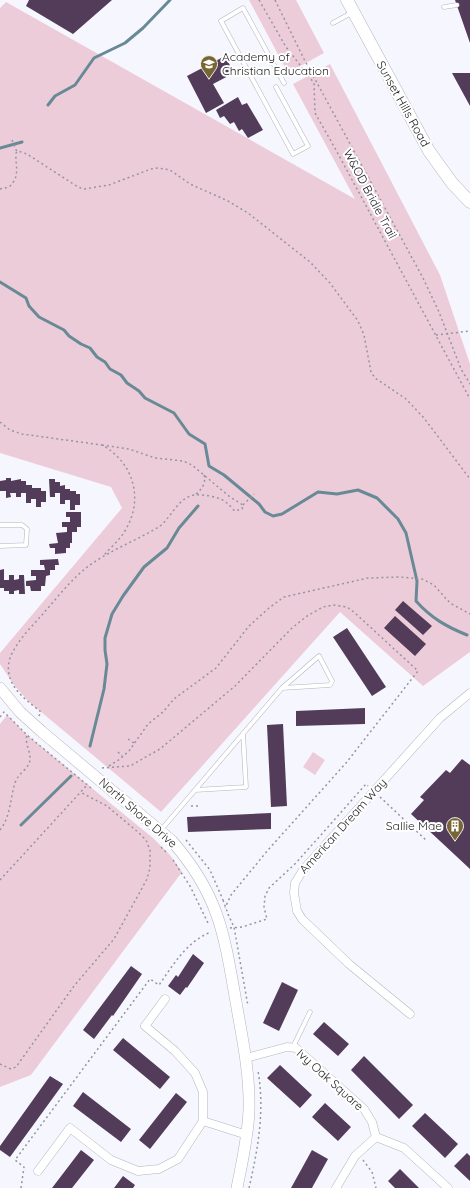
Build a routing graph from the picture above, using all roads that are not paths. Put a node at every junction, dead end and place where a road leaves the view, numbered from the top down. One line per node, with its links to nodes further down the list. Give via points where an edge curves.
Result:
1 (347, 0): 4 (main road, Sunset Hills Road)
2 (457, 6): 3 (lane)
3 (444, 7)
4 (353, 12): 5 (lane); 8 (main road, Sunset Hills Road, via 429,151 452,184)
5 (333, 23)
6 (284, 83): 7 (lane, via 243,8 221,21 293,154 308,146)
7 (276, 87)
8 (470, 202)
9 (0, 525): 10 (lane, via 22,525 27,529 28,536 26,545)
10 (0, 546)
11 (0, 688): 16 (street, North Shore Drive, via 20,712 41,731)
12 (282, 688): 12 (lane, via 330,685 332,681 319,656); 14 (lane)
13 (470, 693): 19 (street, American Dream Way, via 440,718 303,870 295,883 294,901 302,919 349,964)
14 (243, 732): 15 (lane); 15 (lane, via 246,787)
15 (195, 790): 16 (lane)
16 (160, 830): 21 (street, North Shore Drive, via 187,858 228,928)
17 (165, 999): 22 (street, via 145,1026 175,1051 195,1073 204,1092)
18 (310, 1012): 20 (lane)
19 (410, 1014)
20 (292, 1048): 21 (street, Ivy Oak Square, via 287,1047); 24 (street, Ivy Oak Square, via 296,1048 364,1109 372,1122)
21 (246, 1058): 23 (street, North Shore Drive, via 249,1092)
22 (203, 1121): 23 (street); 25 (street, via 178,1159 159,1169 138,1171 112,1160 70,1128)
23 (247, 1135): 26 (street, North Shore Drive)
24 (376, 1137): 27 (street, via 358,1153); 28 (street, via 404,1148)
25 (38, 1171)
26 (236, 1188)
27 (336, 1188)
28 (448, 1188)

